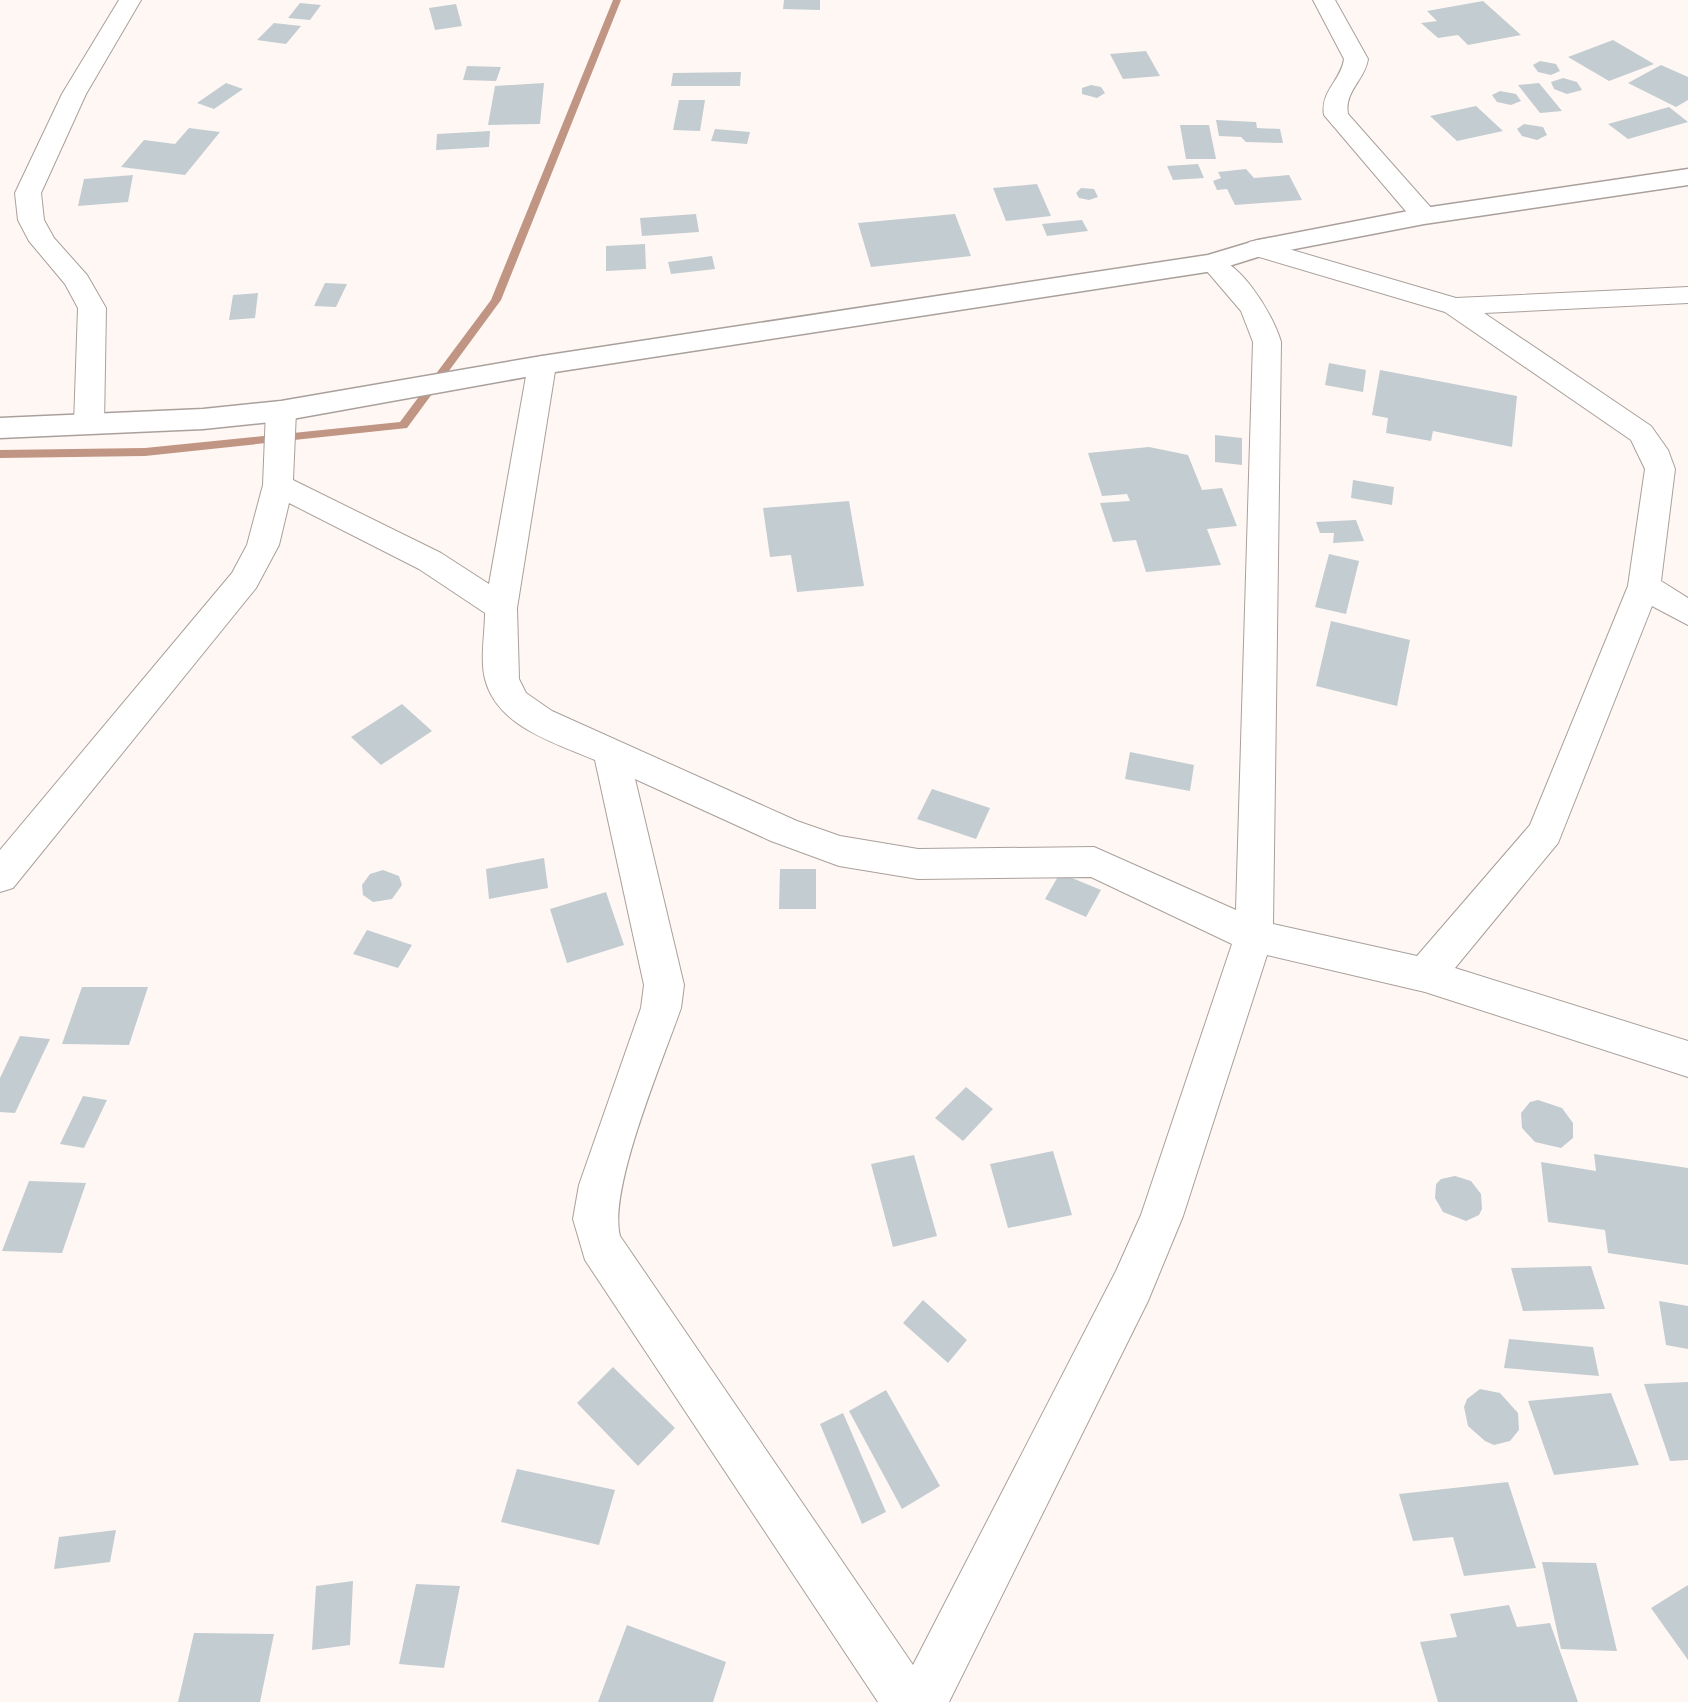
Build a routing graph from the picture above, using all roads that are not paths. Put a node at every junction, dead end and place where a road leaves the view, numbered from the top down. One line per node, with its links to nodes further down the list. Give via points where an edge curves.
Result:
1 (130, 0): 11 (street, via 74,94 28,193 31,220 42,241 77,281 92,307)
2 (1324, 0): 4 (street, via 1356,59 1356,69 1332,104 1336,115)
3 (1688, 177): 4 (street)
4 (1424, 216): 5 (street)
5 (1258, 248): 6 (street); 8 (street)
6 (1213, 263): 9 (street); 19 (street, via 1256,310 1267,342)
7 (1688, 295): 8 (street)
8 (1455, 306): 14 (street, via 1641,433 1653,450 1660,469)
9 (542, 365): 10 (street); 15 (street)
10 (281, 411): 11 (street); 13 (street)
11 (89, 424): 12 (street)
12 (0, 428)
13 (278, 485): 15 (street, via 430,561); 18 (street, via 263,545 245,580)
14 (1644, 586): 16 (street); 20 (street, via 1545,832)
15 (501, 608): 17 (street, via 502,679 514,702 540,720)
16 (1688, 613)
17 (611, 752): 19 (street, via 784,831 839,851 918,864 1094,862); 22 (street, via 664,985 661,1008 600,1185 594,1219 600,1245)
18 (0, 877)
19 (1254, 936): 20 (street); 23 (street, via 1162,1216 1132,1286)
20 (1425, 975): 21 (street)
21 (1688, 1059)
22 (908, 1702)
23 (922, 1702)

